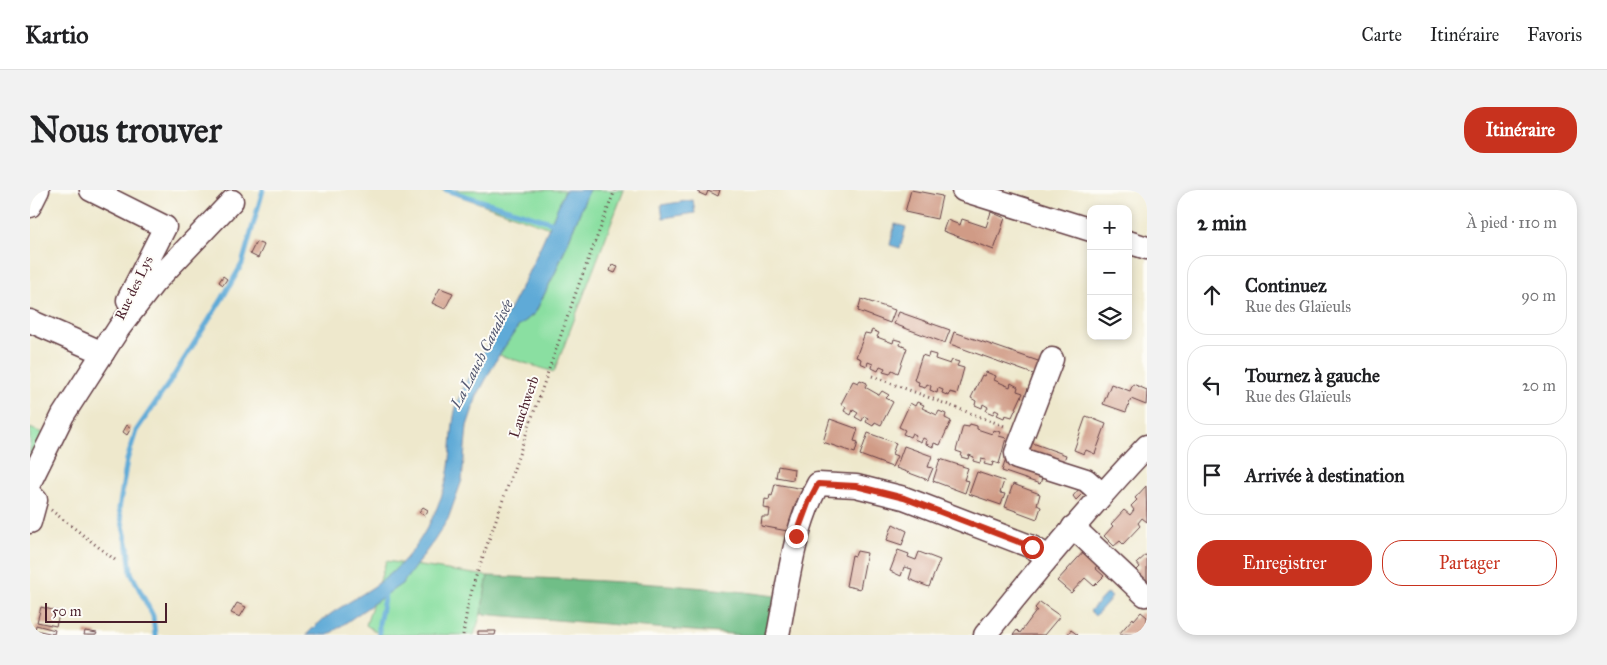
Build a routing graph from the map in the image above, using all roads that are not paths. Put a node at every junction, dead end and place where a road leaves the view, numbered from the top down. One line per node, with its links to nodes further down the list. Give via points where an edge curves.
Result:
1 (38, 190): 5 (street)
2 (91, 190): 9 (street, Rue des Lys, via 165,227 102,353)
3 (963, 190): 6 (street)
4 (232, 201): 12 (street, via 153,284 119,328 63,415)
5 (30, 206)
6 (1087, 229)
7 (1132, 243): 8 (street)
8 (1147, 248)
9 (30, 321)
10 (1052, 360): 13 (street, via 1016,452 1017,458 1086,480)
11 (1147, 446): 13 (street)
12 (32, 492): 14 (street)
13 (1102, 494): 15 (street)
14 (30, 522)
15 (1073, 527): 16 (street); 17 (street)
16 (1047, 556): 18 (street, via 1032,547 904,498 856,486 818,484 796,536); 19 (street)
17 (1147, 594)
18 (778, 635)
19 (985, 635)

